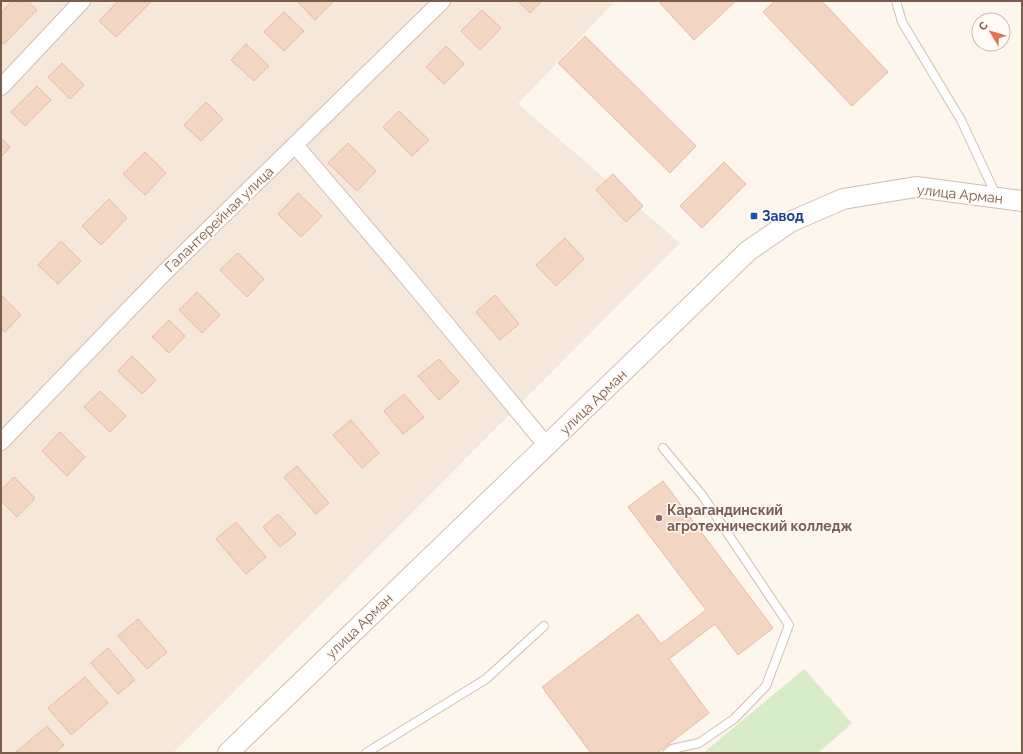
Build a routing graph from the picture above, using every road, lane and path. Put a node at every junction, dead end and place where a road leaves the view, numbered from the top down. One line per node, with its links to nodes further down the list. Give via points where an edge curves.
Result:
1 (82, 1): 4 (street)
2 (442, 1): 5 (street, Галантерейная улица)
3 (896, 1): 6 (lane, via 902,22 961,120)
4 (1, 87)
5 (295, 146): 8 (street, Галантерейная улица, via 166,271); 9 (street)
6 (997, 197): 7 (street, улица Арман); 9 (street, улица Арман, via 916,187 843,200 790,222 748,251)
7 (1022, 201)
8 (1, 442)
9 (547, 446): 12 (street, улица Арман)
10 (663, 448): 14 (lane, via 702,495 789,625 766,686 734,719 699,743 672,749)
11 (544, 626): 13 (lane, via 486,679)
12 (228, 753)
13 (366, 753)
14 (667, 753)

